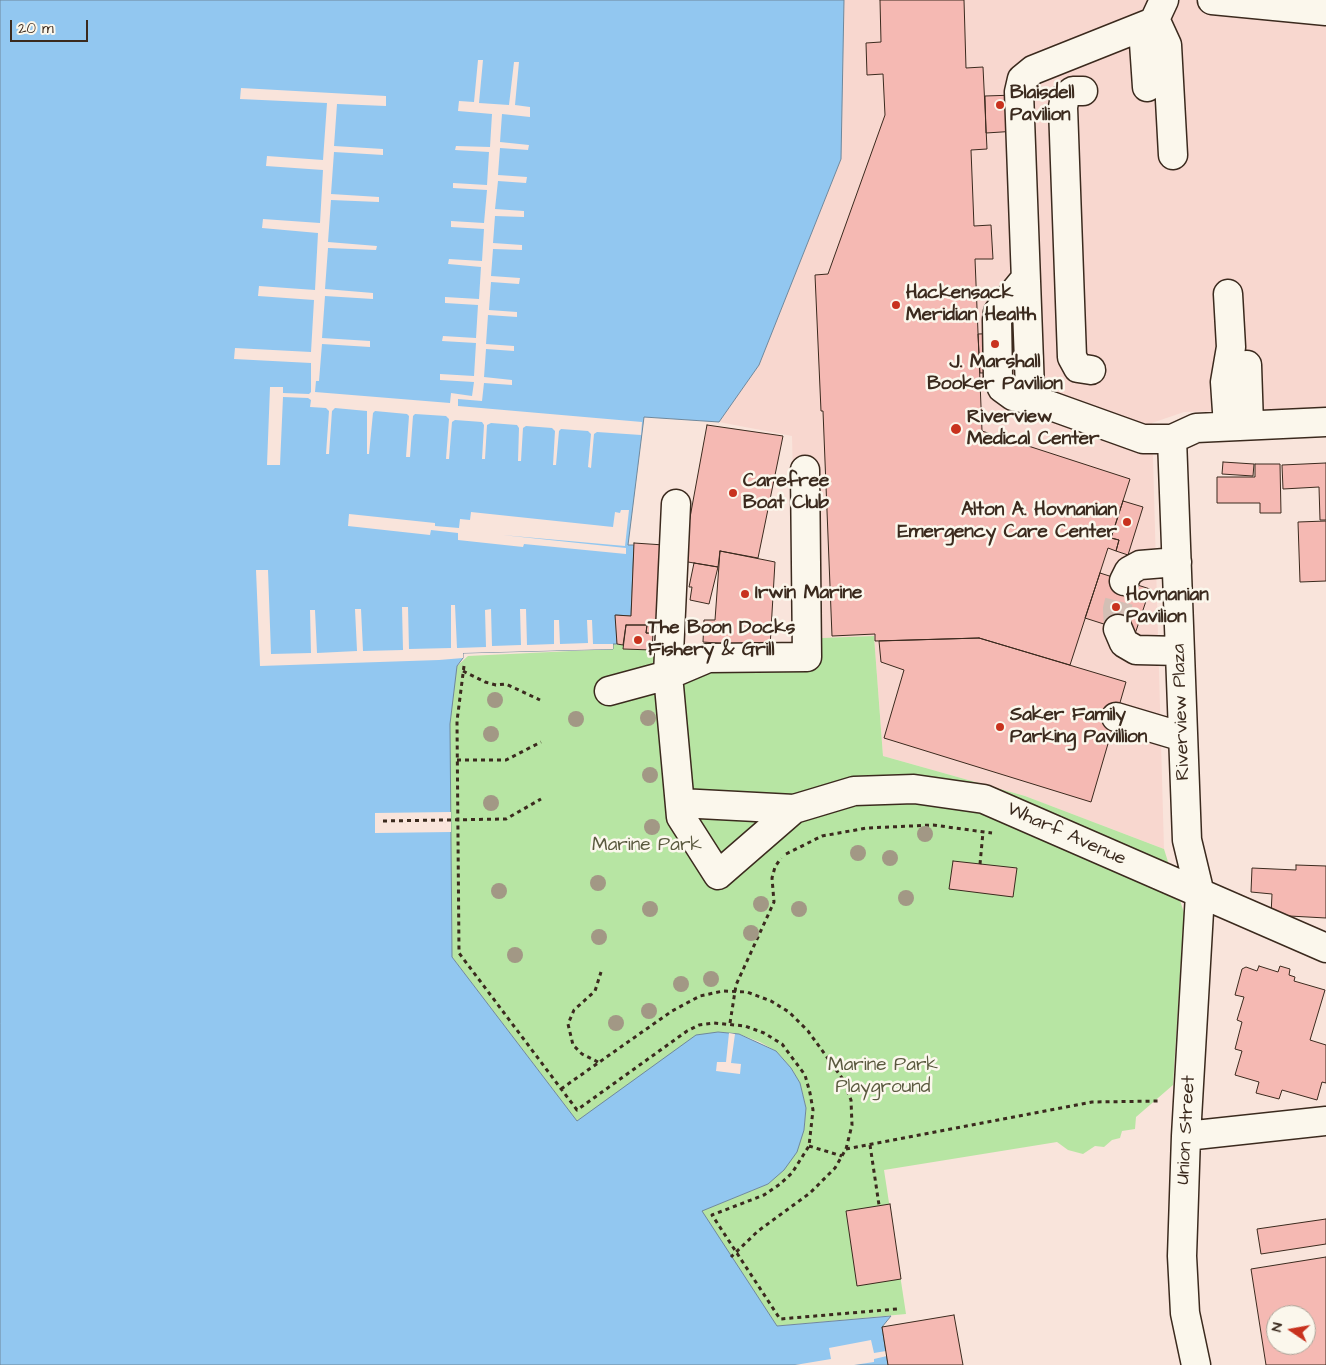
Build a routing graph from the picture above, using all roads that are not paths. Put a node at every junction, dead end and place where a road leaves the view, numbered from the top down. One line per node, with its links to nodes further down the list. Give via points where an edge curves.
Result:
1 (1215, 0): 3 (street)
2 (1160, 10): 4 (street, via 1144,43); 6 (street, via 1167,45); 12 (street, via 1033,70 1022,79 1019,92 1030,389 1040,402 1143,439)
3 (1326, 11)
4 (1147, 87)
5 (1083, 91): 9 (street, via 1073,91 1065,97 1062,107 1072,357 1078,368)
6 (1173, 155)
7 (1228, 294): 11 (street, via 1231,346 1225,382)
8 (1247, 365): 11 (street)
9 (1091, 370)
10 (1326, 422): 11 (street)
11 (1238, 425): 12 (street, via 1196,428)
12 (1172, 439): 15 (street, Riverview Plaza)
13 (805, 470): 19 (street, via 807,657 708,658)
14 (676, 504): 19 (street)
15 (1176, 562): 16 (street, via 1140,565 1129,571); 18 (street, Riverview Plaza)
16 (1124, 581)
17 (1118, 629): 18 (street, via 1124,643 1136,650)
18 (1180, 651): 22 (street, Riverview Plaza)
19 (668, 676): 20 (street); 23 (street)
20 (609, 690)
21 (1116, 718): 22 (street)
22 (1183, 737): 25 (street, Riverview Plaza, via 1187,840)
23 (680, 803): 24 (street); 24 (street, via 681,817 718,875)
24 (794, 808): 25 (street, Wharf Avenue, via 854,790 914,789 984,799)
25 (1200, 894): 26 (street, Wharf Avenue); 28 (street, Union Street)
26 (1326, 948)
27 (1326, 1120): 28 (street)
28 (1186, 1136): 29 (street, Union Street, via 1182,1275 1185,1313)
29 (1196, 1365)

